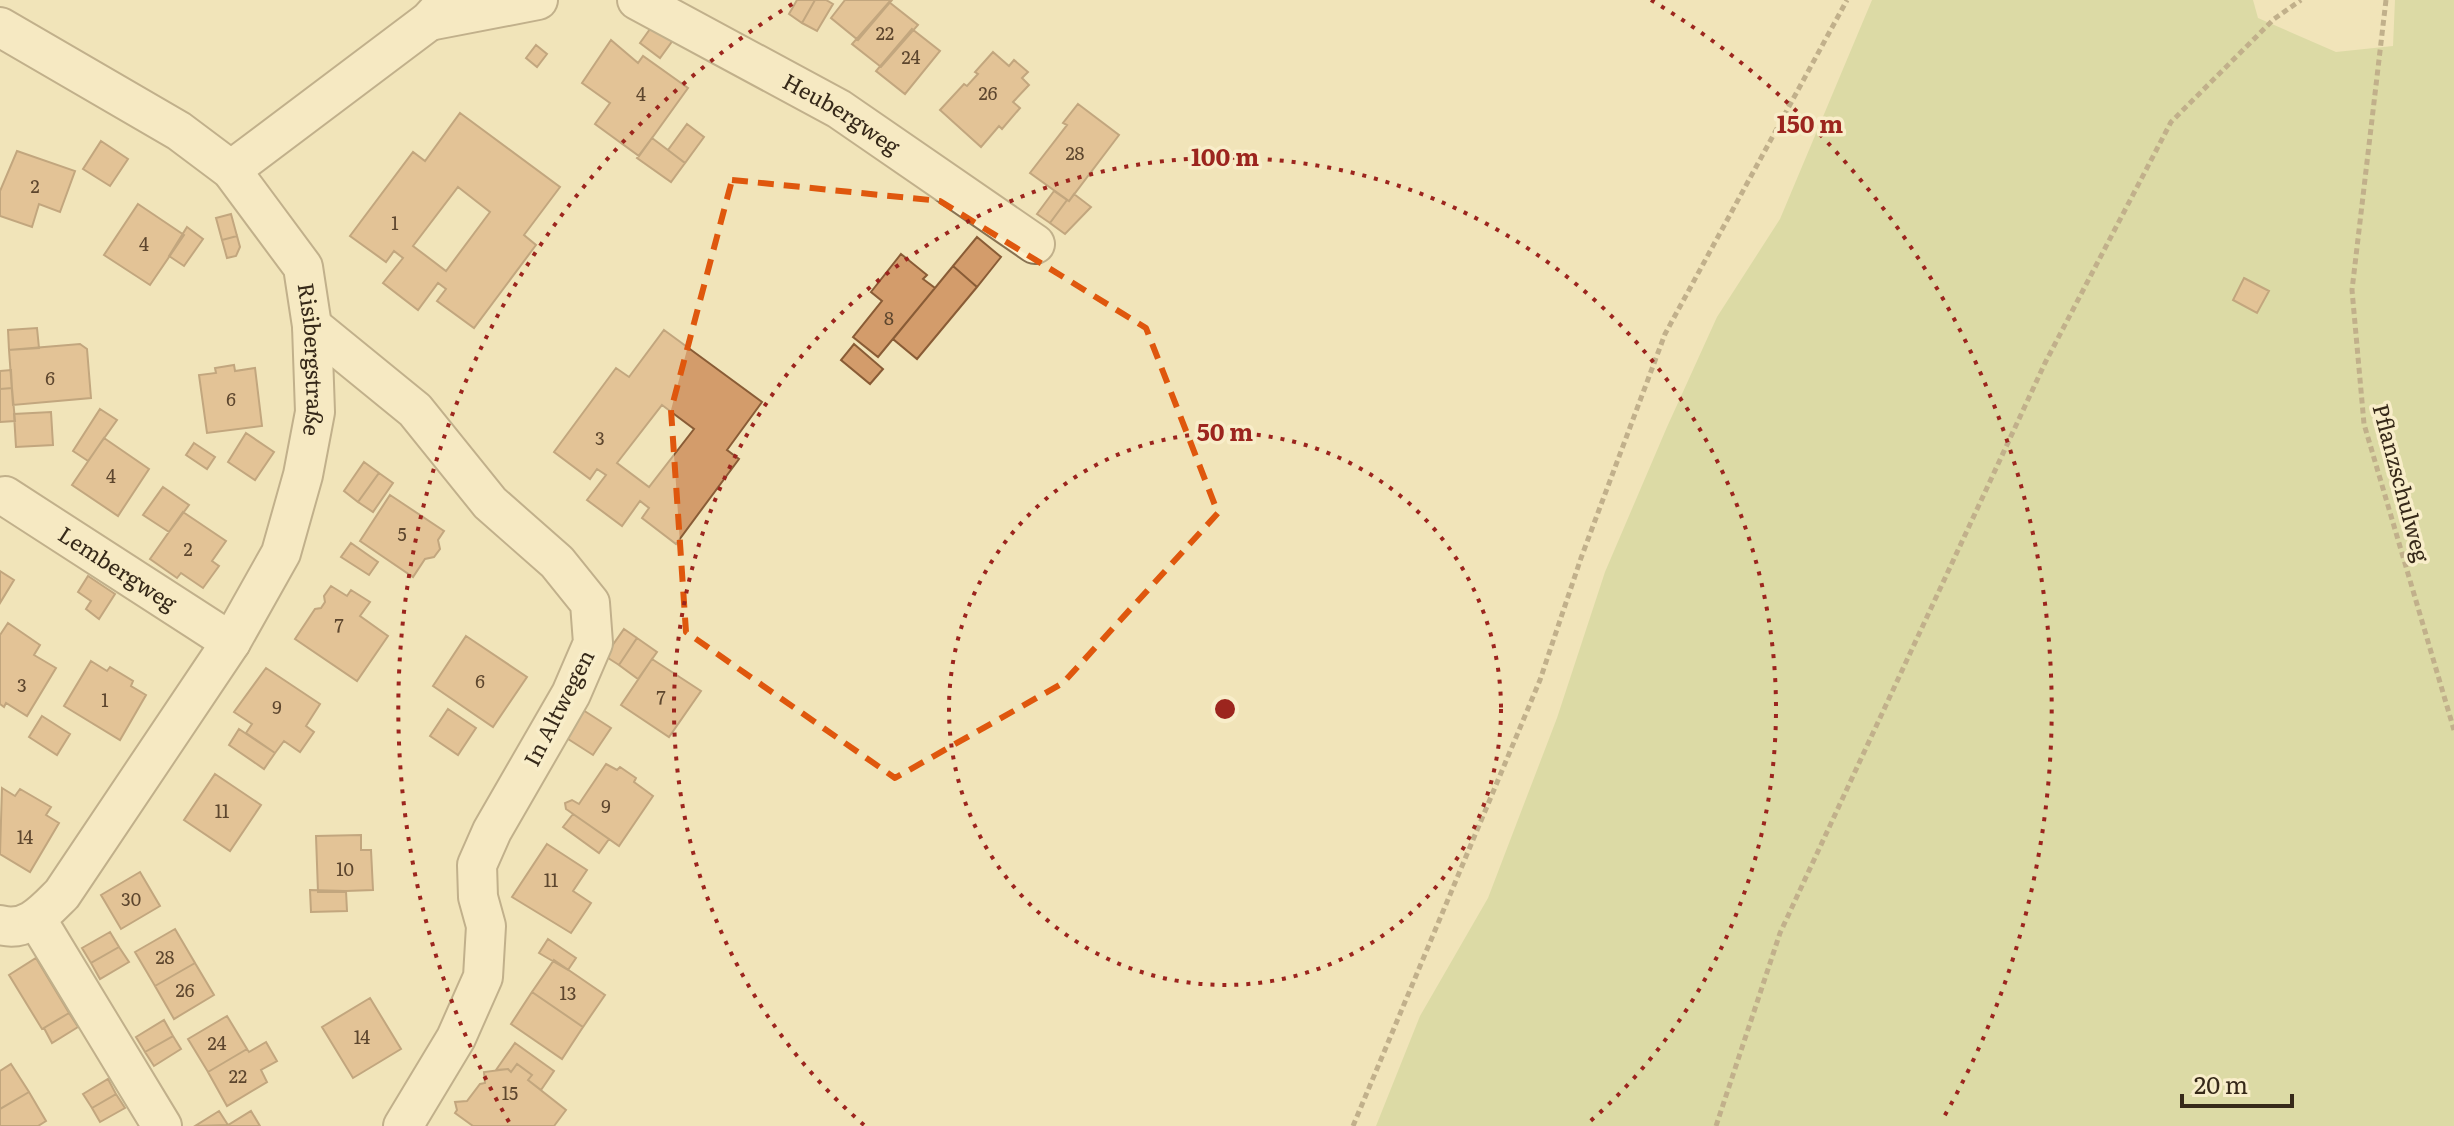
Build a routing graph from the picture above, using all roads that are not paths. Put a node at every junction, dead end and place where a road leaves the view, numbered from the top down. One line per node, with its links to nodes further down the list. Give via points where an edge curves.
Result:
1 (538, 0): 3 (street)
2 (637, 0): 6 (street, Heubergweg, via 839,109)
3 (438, 10): 5 (street)
4 (0, 27): 5 (street, Risibergstraße, via 179,131)
5 (231, 170): 7 (street, Risibergstraße, via 303,267)
6 (1035, 244)
7 (312, 326): 9 (street, Risibergstraße, via 315,412 303,475 281,553); 13 (street, In Altwegen, via 415,410 490,503 557,562 590,603 593,643 571,694 477,865 486,926 483,977 456,1038)
8 (5, 496): 9 (street, Lembergweg)
9 (231, 642): 10 (street, Risibergstraße, via 62,894)
10 (37, 920): 11 (street, via 8,928); 12 (street)
11 (0, 925)
12 (162, 1126)
13 (403, 1126)

